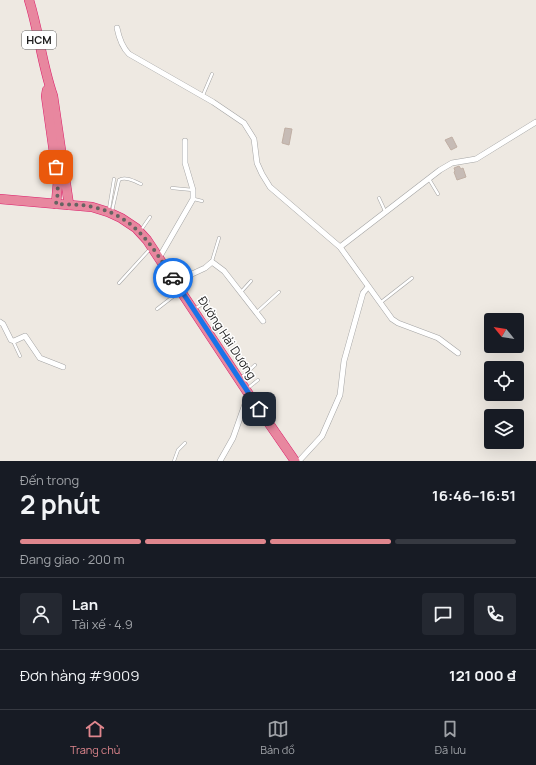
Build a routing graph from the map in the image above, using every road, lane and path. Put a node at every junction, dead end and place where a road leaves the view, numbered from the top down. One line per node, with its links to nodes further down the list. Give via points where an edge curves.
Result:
1 (29, 0): 4 (highway, HCM)
2 (117, 28): 5 (street, via 119,38 130,54)
3 (212, 74): 5 (lane)
4 (47, 81): 18 (highway, HCM, via 46,96 58,181); 19 (highway, HCM, via 52,96)
5 (202, 96): 26 (street, via 244,123 254,139 257,163 265,181)
6 (536, 122): 8 (street, via 476,159 446,166)
7 (186, 141): 12 (street, via 185,163)
8 (429, 178): 13 (lane); 20 (street)
9 (114, 179): 21 (lane)
10 (141, 184): 21 (lane, via 122,178 119,180)
11 (172, 188): 12 (lane)
12 (193, 190): 16 (street)
13 (438, 194)
14 (379, 198): 20 (lane)
15 (0, 199): 18 (highway, Đường Hải Dương)
16 (193, 199): 17 (lane); 27 (street)
17 (202, 201)
18 (56, 204): 19 (highway, Đường Hải Dương)
19 (69, 205): 21 (highway, Đường Hải Dương, via 92,207)
20 (385, 212): 26 (street)
21 (110, 213): 23 (highway, Đường Hải Dương)
22 (150, 217): 23 (lane)
23 (140, 232): 25 (highway, Đường Hải Dương)
24 (219, 238): 28 (lane)
25 (152, 247): 27 (highway, Đường Hải Dương); 31 (lane)
26 (340, 247): 32 (street)
27 (159, 258): 33 (highway, Đường Hải Dương)
28 (212, 262): 33 (street, via 192,274); 34 (street, via 224,271)
29 (412, 278): 37 (lane)
30 (251, 281): 34 (lane)
31 (120, 283)
32 (368, 287): 37 (street); 55 (street, via 363,293 345,358 340,395 322,436)
33 (180, 288): 38 (lane); 39 (highway, Đường Hải Dương)
34 (241, 292): 40 (street)
35 (279, 292): 40 (lane)
36 (208, 301): 39 (lane)
37 (380, 303): 44 (street, via 394,321 438,338)
38 (157, 309)
39 (194, 310): 48 (highway, Đường Hải Dương)
40 (256, 312): 41 (street)
41 (263, 321)
42 (0, 322): 43 (street)
43 (12, 341): 45 (lane); 47 (street, via 25,336 40,358)
44 (458, 353)
45 (20, 356)
46 (255, 365): 48 (lane)
47 (63, 367)
48 (239, 379): 50 (highway, Đường Hải Dương)
49 (258, 380): 50 (lane)
50 (248, 393): 53 (street, via 233,438); 54 (highway, Đường Hải Dương)
51 (185, 443): 52 (lane, via 178,450)
52 (174, 461)
53 (220, 461)
54 (295, 461)
55 (299, 461)

